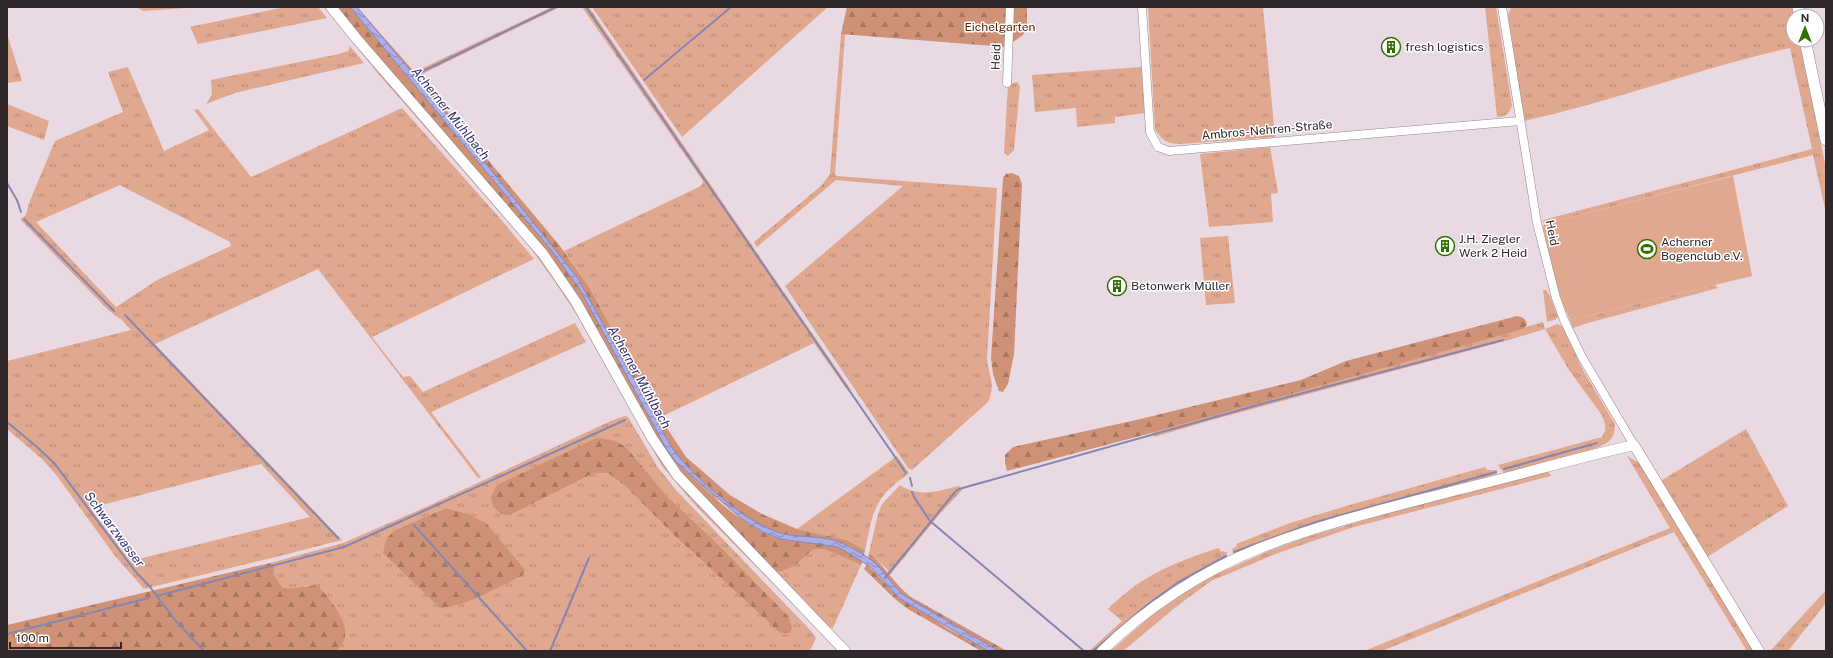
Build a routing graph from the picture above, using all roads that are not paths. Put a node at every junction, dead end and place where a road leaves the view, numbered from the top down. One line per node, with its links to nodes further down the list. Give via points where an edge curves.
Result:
1 (331, 7): 10 (street, via 543,254 576,302 652,438 677,475)
2 (1010, 7): 6 (street, Heid)
3 (1142, 7): 7 (street, Ambros-Nehren-Straße, via 1150,132 1158,147 1169,151)
4 (1502, 7): 7 (street, Heid)
5 (1807, 48): 8 (main road)
6 (1007, 83)
7 (1520, 121): 9 (street, Heid, via 1544,256 1564,320 1592,376)
8 (1826, 140)
9 (1634, 445): 11 (street, via 1418,500 1297,535 1256,550 1179,590); 12 (street)
10 (845, 651)
11 (1102, 651)
12 (1759, 651)

